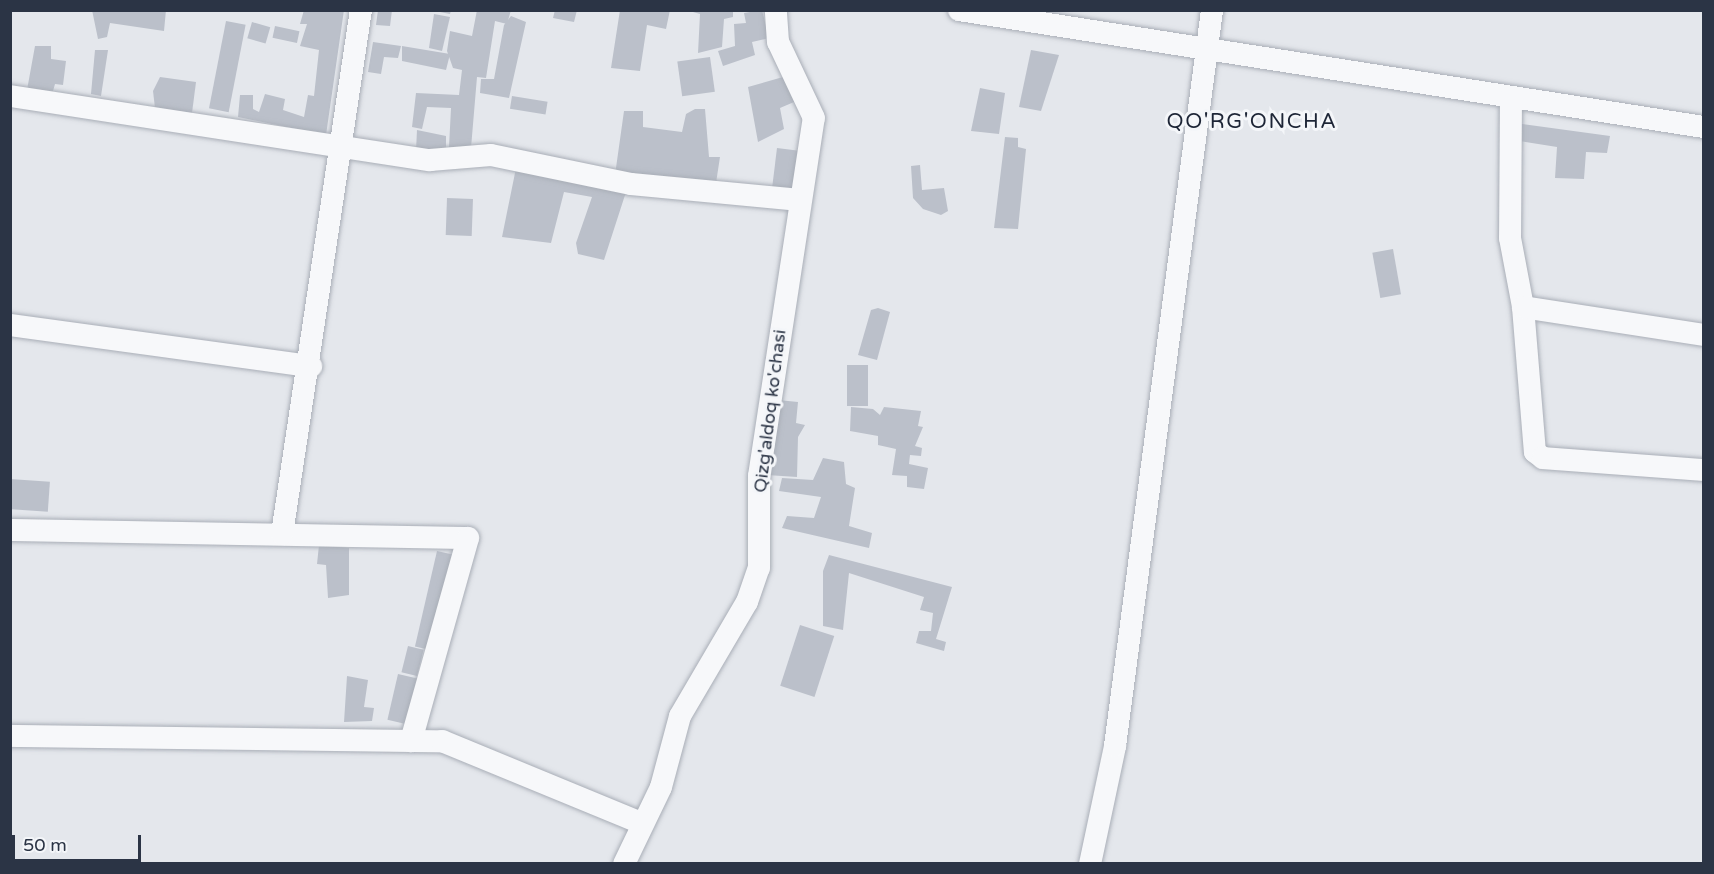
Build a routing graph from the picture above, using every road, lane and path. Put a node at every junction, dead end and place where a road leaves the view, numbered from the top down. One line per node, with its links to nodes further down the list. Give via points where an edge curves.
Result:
1 (362, 10): 9 (street)
2 (776, 10): 10 (street, Qizg'aldoq ko'chasi, via 778,42 814,118)
3 (959, 10): 5 (street)
4 (1212, 10): 5 (street)
5 (1206, 51): 7 (street); 22 (street, via 1115,746)
6 (10, 96): 9 (street)
7 (1511, 98): 8 (street); 11 (street, via 1510,238)
8 (1704, 127)
9 (342, 148): 10 (street, via 430,160 491,156 631,184); 14 (street)
10 (800, 201): 20 (street, Qizg'aldoq ko'chasi, via 759,476 759,568 747,602 680,716 661,787)
11 (1523, 307): 13 (street); 15 (street, via 1535,452 1543,458)
12 (10, 325): 14 (street)
13 (1704, 335)
14 (311, 366): 17 (street)
15 (1704, 470)
16 (10, 530): 17 (street)
17 (282, 534): 19 (street, via 468,538)
18 (10, 736): 19 (street)
19 (411, 741): 20 (street, via 442,741)
20 (643, 824): 21 (street, Qizg'aldoq ko'chasi)
21 (624, 864)
22 (1090, 864)

